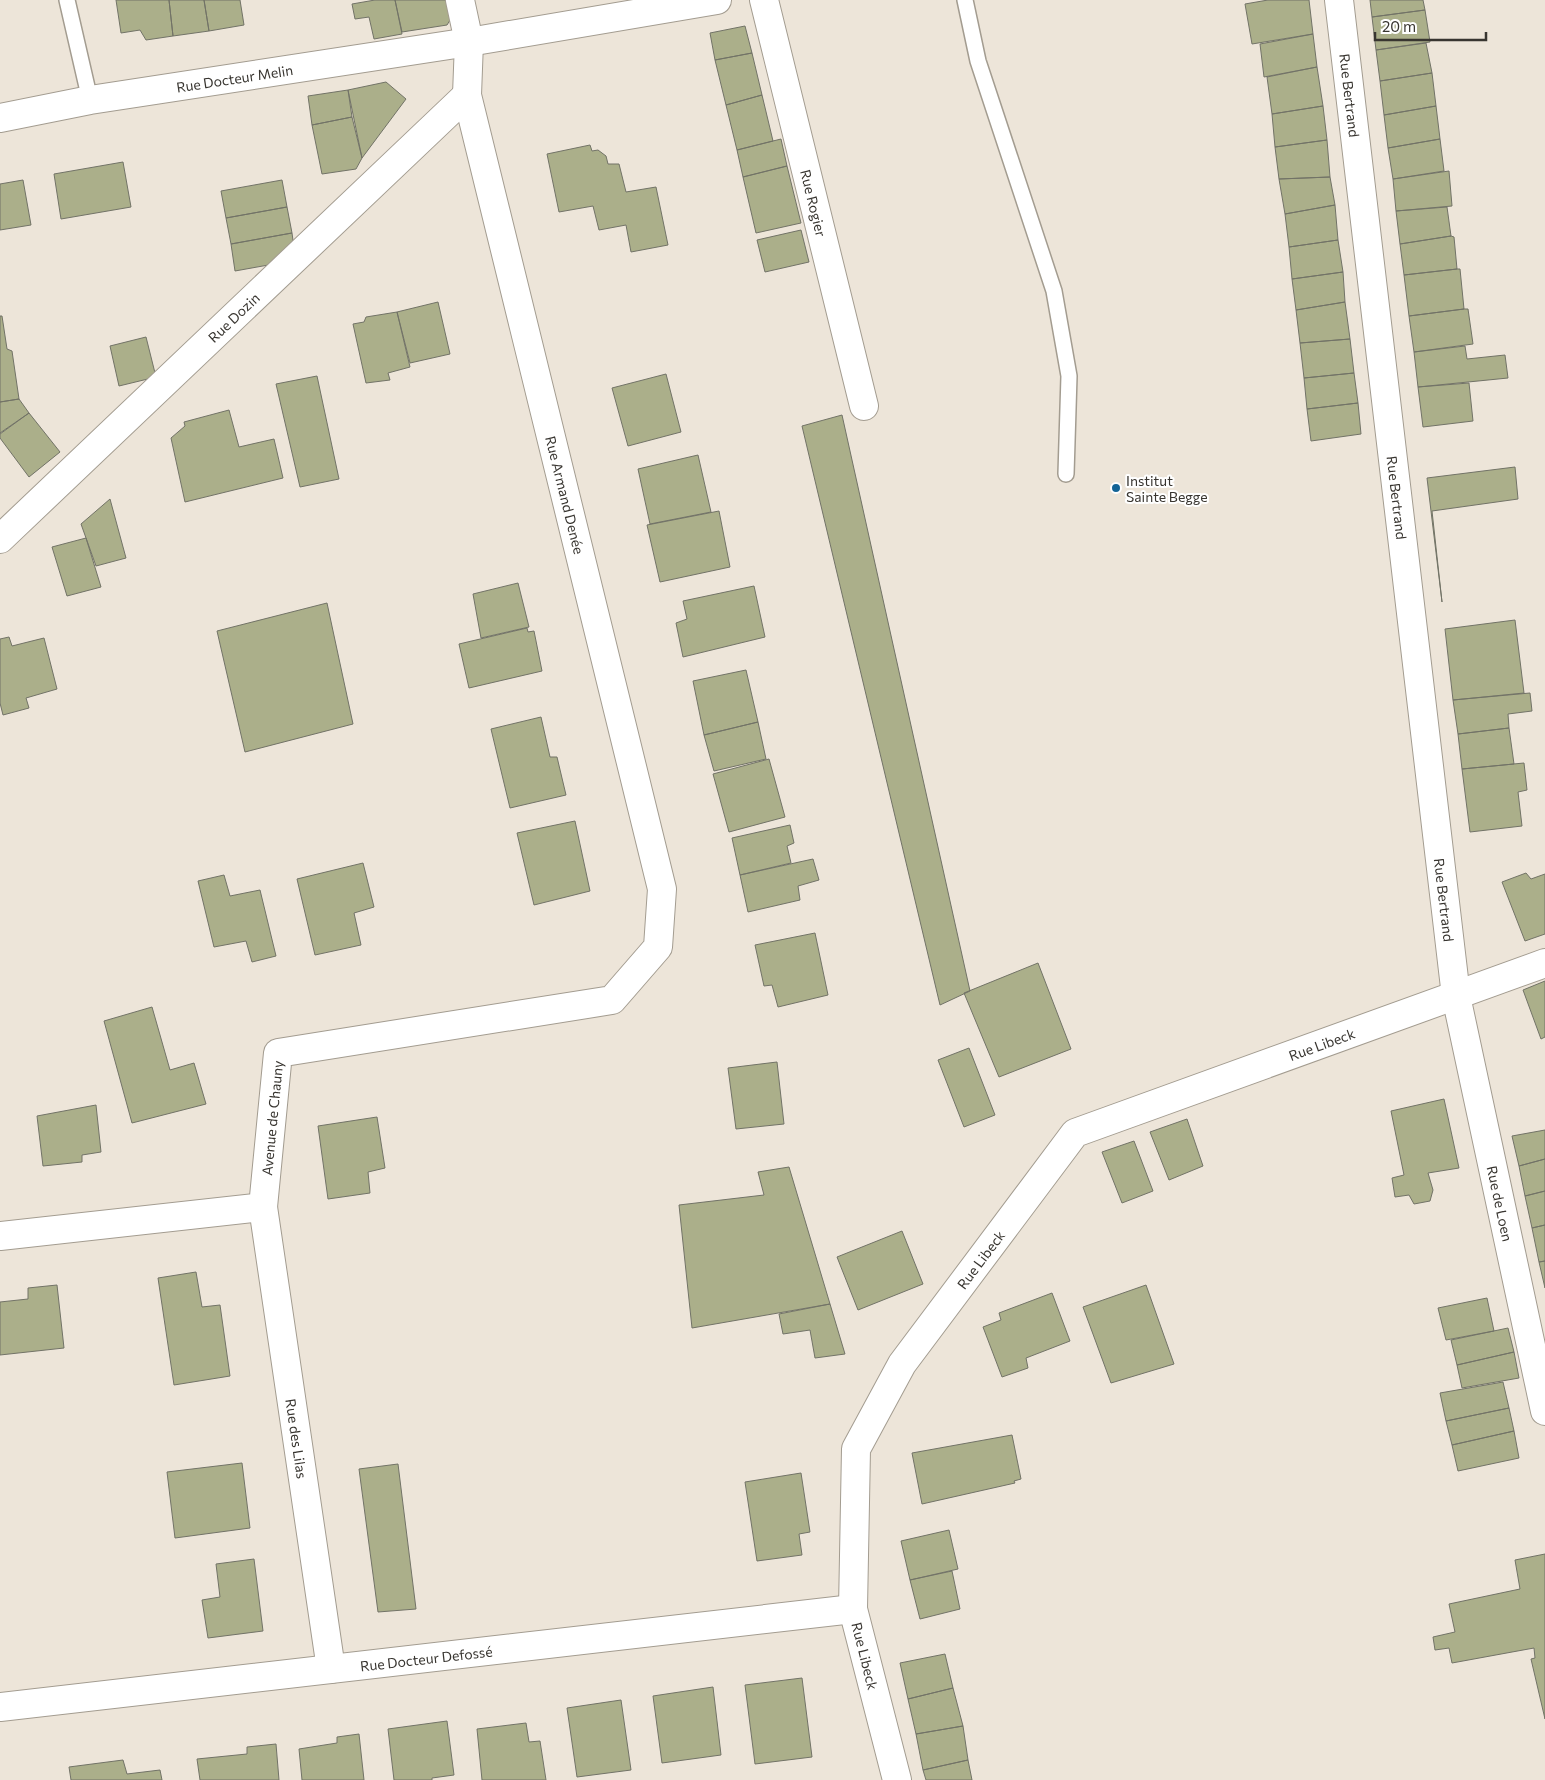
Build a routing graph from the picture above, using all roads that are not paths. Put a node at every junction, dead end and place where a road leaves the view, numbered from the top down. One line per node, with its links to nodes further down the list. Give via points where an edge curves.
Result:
1 (67, 0): 9 (lane)
2 (460, 0): 7 (street, Rue Armand Denée)
3 (717, 0): 7 (street)
4 (764, 0): 11 (street, Rue Rogier)
5 (965, 0): 12 (lane, via 978,61 1054,291 1069,376)
6 (1339, 0): 16 (street, Rue Bertrand)
7 (469, 42): 8 (street, Rue Armand Denée); 9 (street, Rue Docteur Melin)
8 (467, 95): 13 (street, Rue Dozin); 14 (street, Rue Armand Denée, via 662,889)
9 (90, 100): 10 (street, Rue Docteur Melin)
10 (0, 118)
11 (864, 406)
12 (1066, 474)
13 (0, 539)
14 (658, 948): 17 (street, Avenue de Chauny, via 612,1000 278,1054)
15 (1545, 962): 16 (street, Rue Libeck)
16 (1456, 996): 19 (street, Rue de Loen); 20 (street, Rue Libeck, via 1075,1133 902,1364 856,1449)
17 (263, 1207): 18 (street); 21 (street, Rue des Lilas)
18 (0, 1236)
19 (1545, 1411)
20 (853, 1609): 21 (street, Rue Docteur Defossé); 23 (street, Rue Libeck)
21 (331, 1669): 22 (street, Rue Docteur Defossé)
22 (0, 1707)
23 (897, 1780)

